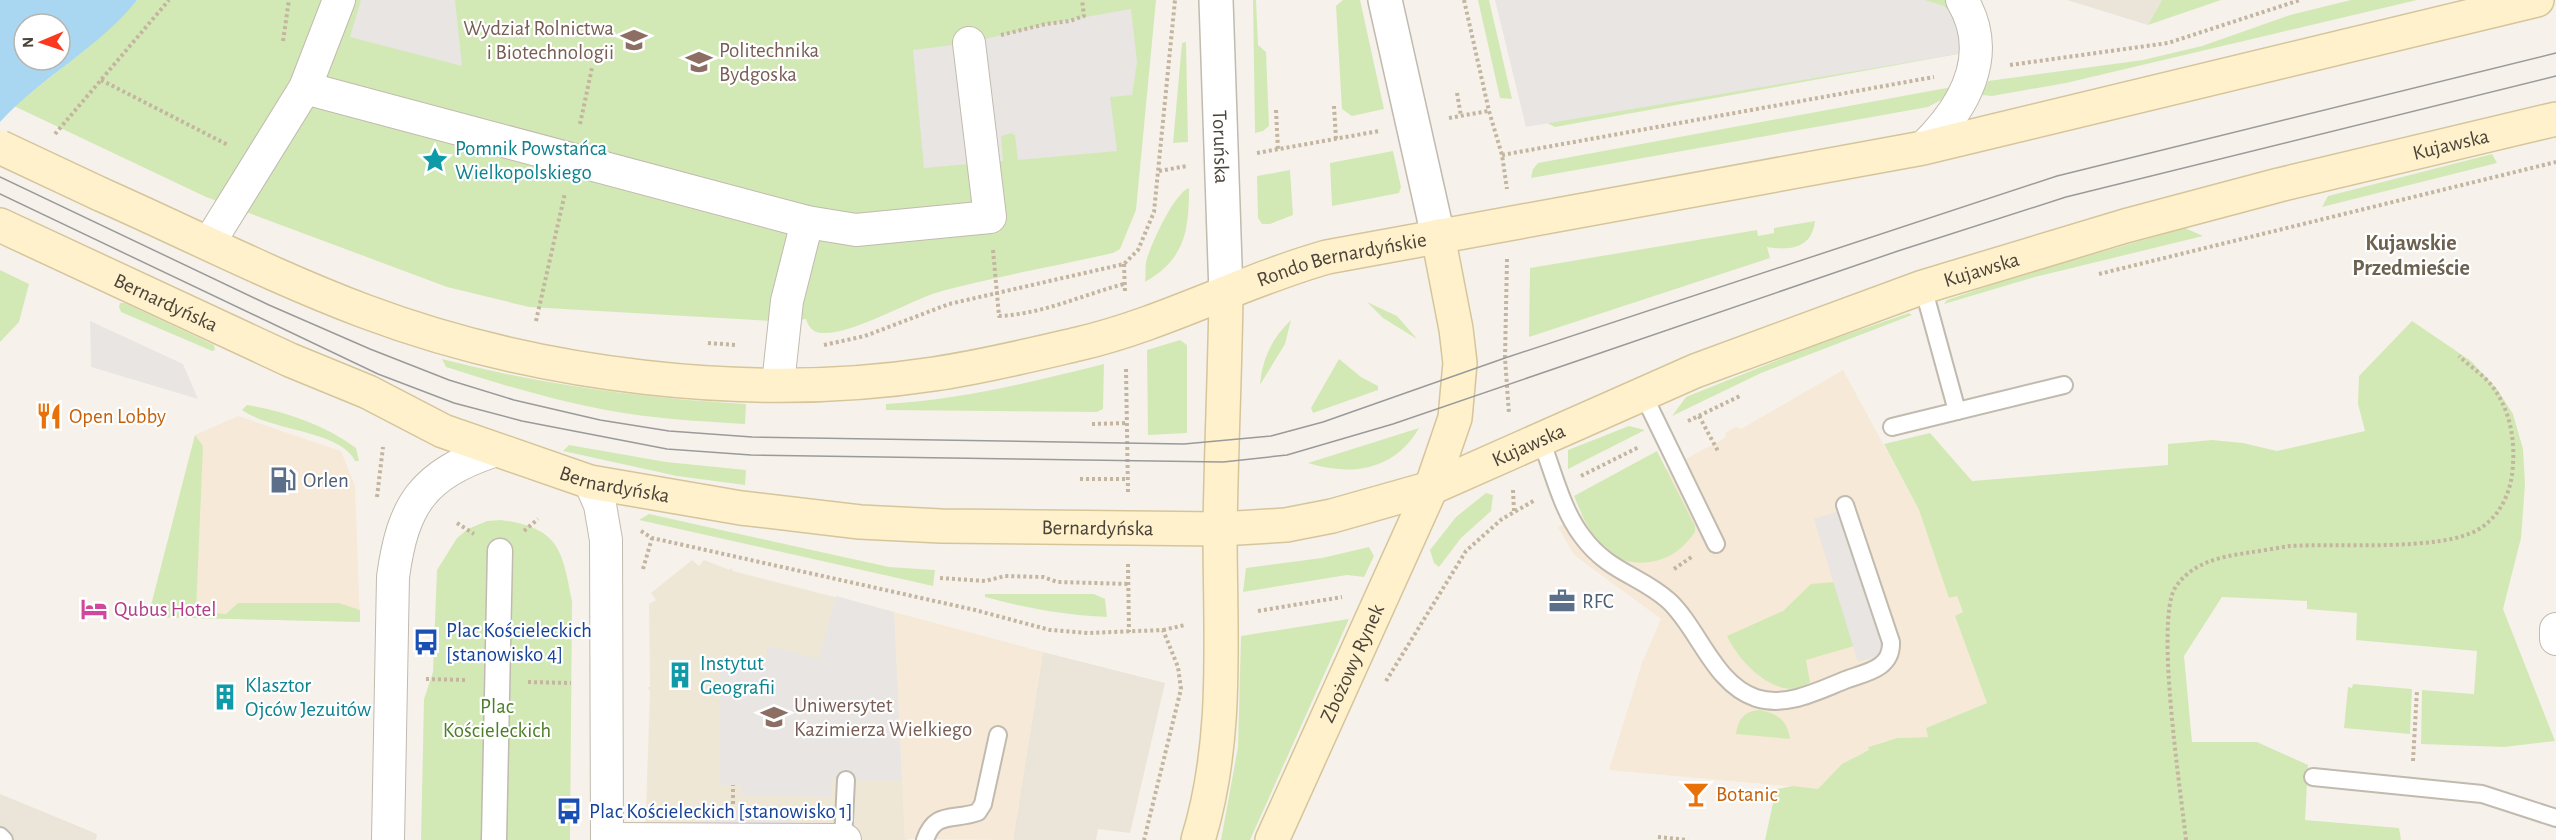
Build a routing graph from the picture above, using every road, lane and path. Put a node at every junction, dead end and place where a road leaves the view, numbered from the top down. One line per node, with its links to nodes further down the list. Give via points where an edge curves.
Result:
1 (169, 0): 14 (path)
2 (339, 0): 15 (street)
3 (1082, 0): 11 (path, via 1084,16 1077,19)
4 (1175, 0): 34 (path)
5 (1216, 0): 48 (street, Toruńska)
6 (1385, 0): 38 (street)
7 (1464, 0): 19 (path)
8 (1962, 0): 12 (street)
9 (2300, 0): 12 (path, via 2168,43)
10 (2537, 0): 28 (main road)
11 (969, 43): 36 (street, via 990,217 856,230)
12 (1989, 68): 28 (street)
13 (1936, 76): 31 (path)
14 (101, 80): 24 (path); 25 (path)
15 (305, 88): 36 (street); 39 (street)
16 (1456, 93): 20 (path)
17 (1334, 106): 26 (path)
18 (1276, 110): 29 (path)
19 (1489, 111): 20 (path); 31 (path)
20 (1461, 116): 21 (path)
21 (1452, 118)
22 (2556, 119): 45 (main road, Kujawska, via 2279,185 2125,226)
23 (1381, 131): 26 (path)
24 (54, 135)
25 (209, 135)
26 (1336, 139): 29 (path)
27 (0, 147): 39 (main road, bridge)
28 (1923, 148): 38 (main road)
29 (1278, 150): 30 (path)
30 (1253, 154)
31 (1502, 155): 35 (path)
32 (2556, 162): 43 (path)
33 (1193, 165): 34 (path)
34 (1159, 171): 41 (path, via 1153,218 1135,256)
35 (1507, 179)
36 (807, 222): 56 (street, via 787,301)
37 (0, 225): 69 (main road, Bernardyńska)
38 (1438, 236): 48 (main road, Rondo Bernardyńskie, via 1327,257); 75 (main road, Rondo Bernardyńskie, via 1456,329 1460,375 1455,418)
39 (209, 243): 56 (main road, via 367,312 516,356 681,380)
40 (993, 249): 46 (path)
41 (1124, 264): 44 (path); 46 (path)
42 (1506, 266): 60 (path)
43 (2087, 277)
44 (1124, 284): 46 (path, via 1019,315 999,316); 47 (path)
45 (1923, 287): 59 (main road, Kujawska); 61 (lane)
46 (996, 293): 53 (path, via 928,312 853,340)
47 (1125, 293)
48 (1226, 294): 56 (main road, via 1080,344 933,374); 79 (main road)
49 (525, 319): 50 (path)
50 (547, 323)
51 (699, 343): 52 (path)
52 (739, 345)
53 (818, 345)
54 (2458, 356): 116 (path, via 2492,386 2508,416 2514,445 2512,484 2500,508 2479,529 2450,539 2290,546 2221,557 2193,569 2175,589 2168,614 2167,653)
55 (1126, 364): 63 (path)
56 (778, 384)
57 (2064, 385): 61 (lane)
58 (1745, 393): 62 (path)
59 (1643, 394): 67 (main road, Kujawska); 80 (lane)
60 (1507, 396)
61 (1957, 411): 66 (lane)
62 (1699, 416): 65 (path); 70 (path)
63 (1127, 423): 64 (path); 73 (path)
64 (1092, 424)
65 (1682, 425)
66 (1892, 427)
67 (1541, 440): 75 (main road, Kujawska); 86 (lane, via 1581,535 1615,569)
68 (1642, 445): 71 (path)
69 (493, 451): 74 (main road, Bernardyńska); 107 (street, via 465,461 433,481 404,521 393,577)
70 (1719, 453)
71 (1579, 477)
72 (1080, 479): 73 (path)
73 (1127, 479): 76 (path)
74 (590, 482): 79 (main road, Bernardyńska, via 741,508 860,522); 109 (street, via 600,505 606,540)
75 (1431, 488): 79 (main road, via 1332,516 1286,525); 114 (main road, Zbożowy Rynek)
76 (1128, 497)
77 (1541, 497): 94 (path, via 1502,519 1466,551)
78 (1845, 505): 86 (lane, via 1891,642 1888,657 1876,669 1796,698 1759,699 1721,671 1678,612)
79 (1220, 530): 113 (main road, via 1221,685 1217,752 1208,808)
80 (1716, 544): 86 (path, via 1684,561)
81 (500, 551): 108 (street)
82 (645, 566): 92 (path, via 652,538 975,610 1038,628)
83 (1128, 575): 85 (path)
84 (940, 579): 85 (path, via 985,581 1005,576)
85 (1128, 584): 92 (path)
86 (1652, 590)
87 (1352, 597): 88 (path)
88 (1251, 612)
89 (1193, 623): 91 (path)
90 (2556, 628): 93 (street)
91 (1163, 630): 92 (path); 112 (path, via 1179,667 1180,689)
92 (1129, 632)
93 (2556, 639)
94 (1383, 686)
95 (2417, 690): 100 (path)
96 (998, 735): 111 (lane, via 978,812 938,820 929,828)
97 (2313, 777): 100 (lane)
98 (846, 780): 110 (lane)
99 (733, 785): 101 (path)
100 (2412, 785): 102 (lane, via 2482,794)
101 (733, 804)
102 (2556, 818)
103 (0, 836): 106 (lane)
104 (1658, 837): 115 (path)
105 (731, 839): 109 (street); 110 (street)
106 (4, 840)
107 (388, 840)
108 (494, 840)
109 (607, 840)
110 (844, 840)
111 (925, 840)
112 (1144, 840)
113 (1198, 840)
114 (1272, 840)
115 (1688, 840)
116 (2186, 840)

